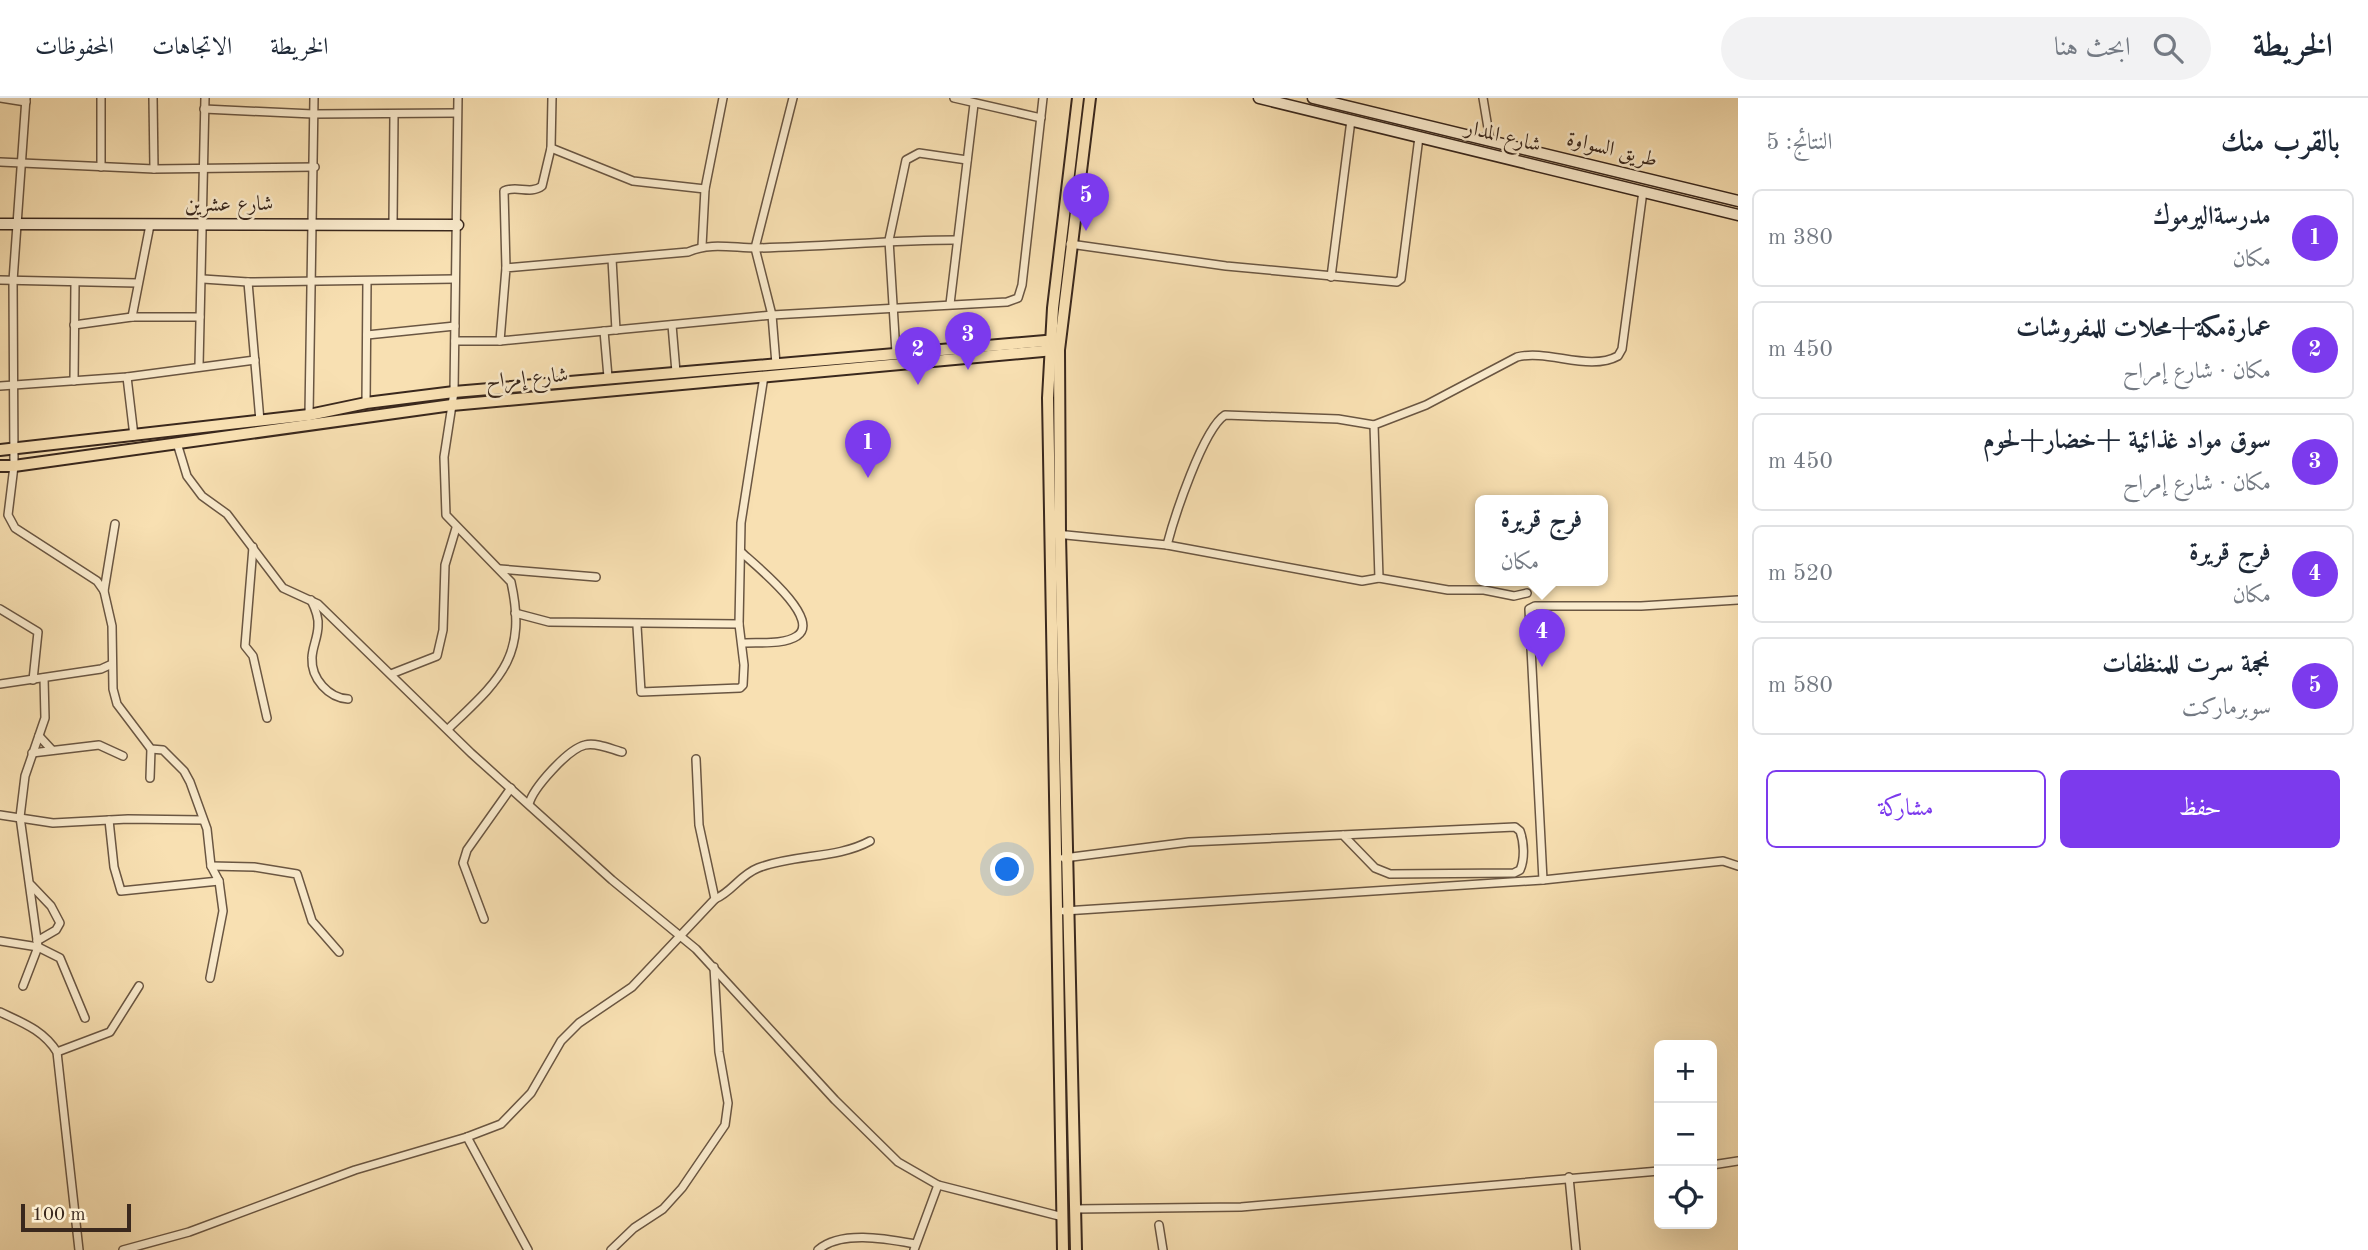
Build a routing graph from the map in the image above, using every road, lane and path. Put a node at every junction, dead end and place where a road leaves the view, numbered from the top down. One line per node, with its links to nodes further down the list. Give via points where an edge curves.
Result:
1 (101, 98): 31 (street)
2 (153, 98): 34 (street)
3 (205, 98): 19 (street)
4 (314, 98): 21 (street)
5 (458, 98): 20 (street)
6 (552, 98): 27 (street)
7 (723, 98): 35 (street)
8 (793, 98): 50 (street)
9 (954, 98): 18 (street)
10 (1043, 98): 23 (street)
11 (1078, 98): 76 (main road)
12 (1090, 98): 48 (main road)
13 (1259, 98): 24 (street, شارع المدار)
14 (1313, 98): 26 (street, طريق السواوة)
15 (1483, 98): 26 (street)
16 (0, 99): 17 (street)
17 (26, 100): 30 (street)
18 (974, 104): 23 (street); 28 (street)
19 (204, 109): 21 (street); 32 (street)
20 (457, 113): 22 (street); 44 (street)
21 (313, 114): 22 (street); 33 (street)
22 (394, 114): 40 (street)
23 (1041, 118): 63 (street, via 1018,298)
24 (1351, 120): 25 (street, شارع المدار); 53 (street)
25 (1419, 137): 36 (street, شارع المدار); 53 (street, via 1401,279)
26 (1490, 140): 37 (street, طريق السواوة)
27 (551, 148): 35 (street, via 634,181); 52 (street, via 540,189 504,191)
28 (967, 160): 46 (street, via 919,153 905,160); 47 (street)
29 (0, 162): 30 (street)
30 (21, 163): 31 (street); 42 (street)
31 (101, 167): 34 (street)
32 (201, 167): 33 (street); 34 (street); 45 (street)
33 (315, 167): 39 (street)
34 (154, 169)
35 (705, 189): 49 (street)
36 (1643, 191): 38 (street, شارع المدار); 93 (street, via 1618,356 1601,361 1517,357 1436,400)
37 (1738, 201)
38 (1738, 215)
39 (313, 223): 40 (street, شارع عشرين); 45 (street, شارع عشرين); 58 (street)
40 (393, 223): 44 (street, شارع عشرين)
41 (0, 224): 42 (street, شارع عشرين)
42 (17, 225): 43 (street, شارع عشرين); 57 (street)
43 (150, 225): 45 (street, شارع عشرين); 61 (street)
44 (458, 225): 55 (street)
45 (200, 226): 54 (street)
46 (889, 240): 47 (street); 50 (street); 64 (street)
47 (956, 240): 63 (street)
48 (1070, 244): 53 (street); 76 (main road)
49 (702, 246): 50 (street); 51 (street, via 688,253)
50 (755, 248): 65 (street)
51 (612, 259): 52 (street); 71 (street)
52 (506, 268): 75 (street)
53 (1331, 277)
54 (203, 279): 60 (street); 67 (street)
55 (456, 279): 59 (street); 70 (street)
56 (0, 281): 57 (street)
57 (13, 281): 62 (street); 87 (street)
58 (310, 281): 59 (street); 60 (street); 91 (street)
59 (366, 281): 73 (street)
60 (248, 282): 78 (street)
61 (137, 283): 62 (street); 66 (street)
62 (75, 284): 69 (street)
63 (950, 304): 64 (street)
64 (893, 308): 65 (street); 77 (street)
65 (772, 315): 68 (street); 79 (street)
66 (132, 317): 67 (street); 69 (street)
67 (200, 317): 80 (street)
68 (672, 325): 71 (street); 81 (street)
69 (74, 326): 85 (street)
70 (455, 326): 73 (street); 74 (street)
71 (616, 330): 72 (street)
72 (604, 331): 75 (street); 84 (street)
73 (367, 335): 89 (street)
74 (455, 341): 75 (street); 88 (street)
75 (500, 341)
76 (1055, 345): 77 (main road, شارع إمراح); 82 (main road, شارع إمراح); 102 (main road)
77 (896, 353): 79 (main road, شارع إمراح)
78 (255, 360): 80 (street); 92 (street)
79 (776, 364): 81 (main road, شارع إمراح)
80 (199, 366): 83 (street)
81 (676, 372): 84 (main road, شارع إمراح)
82 (764, 376): 90 (main road, شارع إمراح); 105 (street, via 742,512)
83 (127, 377): 85 (street); 94 (street)
84 (608, 377): 88 (main road, شارع إمراح)
85 (74, 381): 87 (street)
86 (0, 386): 87 (street)
87 (13, 386): 97 (street)
88 (454, 392): 89 (main road, شارع إمراح); 90 (street)
89 (366, 403): 91 (main road, شارع إمراح)
90 (452, 405): 95 (main road, شارع إمراح); 101 (street, via 444,457 446,515)
91 (309, 415): 92 (main road, شارع إمراح)
92 (260, 421): 94 (main road, شارع إمراح)
93 (1374, 425): 103 (street, via 1338,419 1225,415 1210,435 1175,513); 108 (street)
94 (134, 436): 97 (main road, شارع إمراح)
95 (177, 443): 99 (main road, شارع إمراح); 104 (street, via 187,476)
96 (0, 450): 97 (main road, شارع إمراح)
97 (14, 450): 99 (street)
98 (0, 466): 99 (main road, شارع إمراح)
99 (14, 466): 109 (street, via 10,523 97,581)
100 (115, 524): 109 (street)
101 (456, 528): 106 (street); 119 (street, via 446,565 437,656)
102 (1054, 534): 103 (street); 142 (main road)
103 (1167, 545): 108 (street, via 1362,581)
104 (253, 546): 111 (street, via 283,588); 124 (street, via 245,646 253,656)
105 (741, 552): 115 (street); 117 (street, via 791,599 804,621 803,630 788,640)
106 (499, 569): 107 (street); 114 (street, via 511,582)
107 (596, 577)
108 (1380, 578): 110 (street, via 1448,590)
109 (104, 591): 118 (street, via 114,644)
110 (1527, 593)
111 (311, 599): 119 (street); 123 (street, via 318,626 313,668 317,680 330,694)
112 (1738, 600): 145 (street, via 1529,609)
113 (0, 609): 121 (street, via 38,632)
114 (515, 613): 116 (street, via 549,622); 125 (street, via 514,644 502,674)
115 (739, 624): 116 (street); 117 (street)
116 (637, 625): 117 (street, via 644,693 740,688)
117 (743, 643)
118 (112, 664): 120 (street); 127 (street, via 117,704)
119 (391, 674): 125 (street)
120 (44, 678): 121 (street); 126 (street, via 47,703)
121 (33, 680): 122 (street)
122 (0, 684)
123 (348, 699)
124 (267, 718)
125 (448, 729): 134 (street)
126 (39, 736): 128 (street); 130 (street)
127 (151, 749): 133 (street); 139 (street, via 163,750 184,771)
128 (52, 750): 130 (street); 131 (street, via 99,745)
129 (622, 752): 135 (street, via 593,744 580,746 542,781)
130 (32, 753): 137 (street)
131 (123, 756)
132 (696, 760): 148 (street, via 699,825)
133 (150, 778)
134 (511, 788): 135 (street); 150 (street, via 464,858 465,874)
135 (529, 804): 151 (street)
136 (0, 816): 137 (street)
137 (20, 817): 138 (street, via 53,823); 147 (street)
138 (109, 820): 139 (street); 146 (street, via 121,891)
139 (203, 820): 143 (street)
140 (1343, 835): 140 (street, via 1515,827 1522,837 1523,864 1514,873 1390,874 1375,868); 142 (street, via 1189,842)
141 (870, 841): 148 (street, via 761,867 745,874)
142 (1061, 858): 149 (main road)
143 (211, 866): 146 (street); 154 (street, via 296,874 312,921)
144 (1738, 866): 145 (street, via 1723,860)
145 (1543, 880): 149 (street)
146 (219, 881): 156 (street, via 223,911)
147 (30, 885): 153 (street); 153 (street, via 60,923)
148 (715, 900): 151 (street)
149 (1062, 911): 168 (main road); 169 (main road)
150 (484, 919)
151 (681, 936): 155 (street); 162 (street, via 632,987 561,1041 531,1093 500,1124)
152 (0, 941): 153 (street)
153 (37, 944): 157 (street); 160 (street, via 60,958)
154 (339, 952)
155 (714, 967): 167 (street, via 898,1162); 175 (street, via 719,1052 728,1103 725,1125 673,1199)
156 (210, 978)
157 (23, 986)
158 (139, 986): 161 (street, via 110,1032)
159 (0, 1012): 161 (street, via 48,1038)
160 (85, 1018)
161 (57, 1052): 172 (street)
162 (467, 1137): 173 (street, via 355,1170 252,1210); 174 (street)
163 (1738, 1161): 164 (street)
164 (1717, 1164)
165 (1654, 1171): 166 (street)
166 (1569, 1177): 168 (street, via 1241,1206); 180 (street)
167 (938, 1185): 169 (street); 171 (street)
168 (1075, 1209): 178 (main road)
169 (1063, 1217): 177 (main road)
170 (1159, 1225): 179 (street)
171 (915, 1247): 176 (street, via 859,1239 836,1241)
172 (79, 1250)
173 (123, 1250)
174 (528, 1250)
175 (611, 1250)
176 (818, 1250)
177 (1063, 1250)
178 (1076, 1250)
179 (1163, 1250)
180 (1576, 1250)

